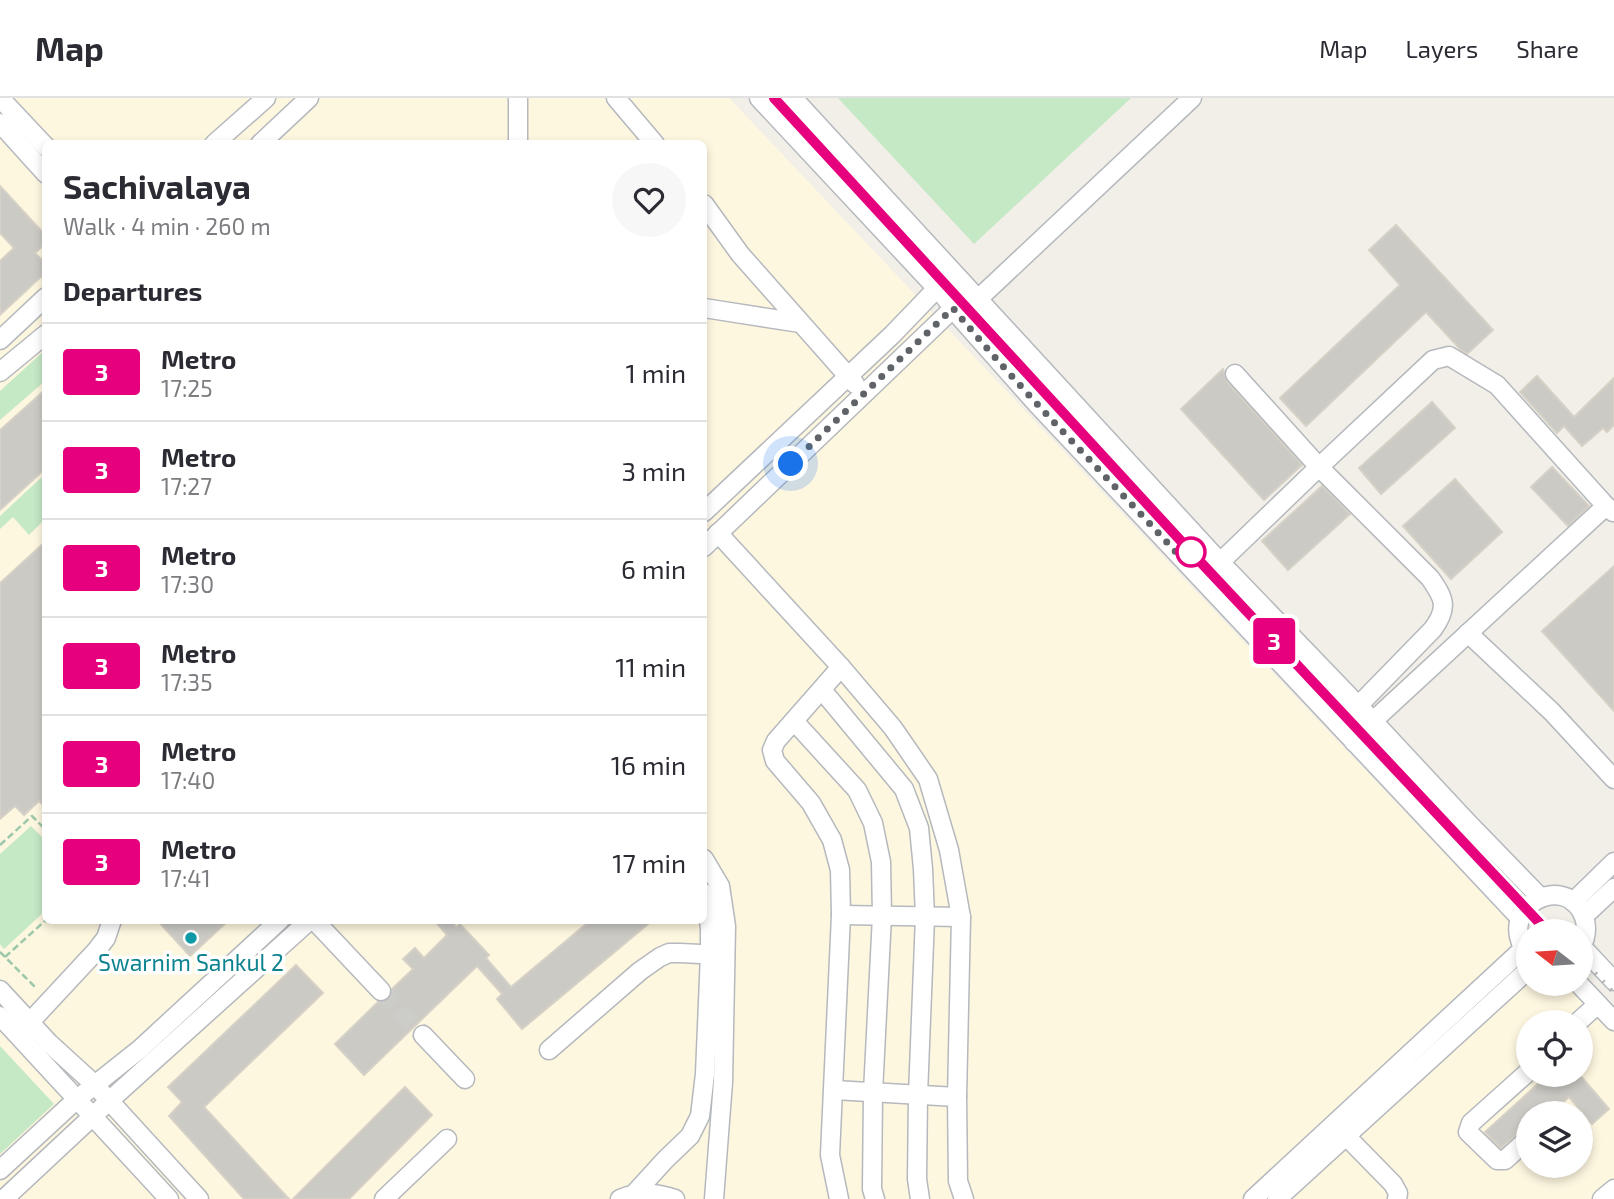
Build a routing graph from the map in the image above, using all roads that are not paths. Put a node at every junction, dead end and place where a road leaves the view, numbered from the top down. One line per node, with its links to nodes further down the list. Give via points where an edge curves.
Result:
1 (1, 98): 15 (street)
2 (309, 98): 10 (street)
3 (518, 98): 13 (street)
4 (615, 98): 14 (street)
5 (759, 98): 19 (street)
6 (793, 98): 17 (street)
7 (1192, 98): 22 (street)
8 (264, 99): 10 (street); 11 (street)
9 (0, 123): 16 (street)
10 (282, 123): 12 (street)
11 (219, 140)
12 (264, 140)
13 (519, 140)
14 (652, 140)
15 (42, 143)
16 (42, 170)
17 (892, 207): 19 (street); 20 (street)
18 (707, 208): 26 (street)
19 (876, 223): 21 (street)
20 (953, 273): 21 (street); 22 (street)
21 (937, 289): 25 (street); 27 (street)
22 (974, 296): 25 (street); 40 (street)
23 (42, 301): 29 (street)
24 (707, 308): 26 (street)
25 (953, 308): 30 (street); 41 (street)
26 (800, 323): 33 (street)
27 (900, 327): 30 (street); 33 (street)
28 (42, 337): 31 (street)
29 (0, 340)
30 (916, 344): 34 (street)
31 (0, 372)
32 (1235, 374): 35 (street)
33 (848, 376): 34 (street); 36 (street)
34 (864, 394): 38 (street)
35 (1319, 467): 37 (street, via 1433,360 1449,356 1497,385); 40 (street); 45 (street, via 1430,578 1444,606 1433,629)
36 (707, 509)
37 (1610, 510): 42 (street)
38 (718, 533): 39 (street); 43 (street)
39 (707, 544)
40 (1220, 562): 41 (street); 45 (street)
41 (1202, 580): 48 (street)
42 (1468, 633): 47 (street); 49 (street, via 1552,712)
43 (841, 667): 44 (street); 59 (street, via 893,728 928,779 949,850)
44 (822, 690): 46 (street); 58 (street, via 904,789 919,828)
45 (1358, 706): 47 (street)
46 (794, 721): 56 (street, via 772,750 775,761 811,803 832,840 840,870); 57 (street, via 858,790 873,823 881,862)
47 (1373, 721): 48 (street); 53 (street)
48 (1354, 742): 60 (street)
49 (1614, 779)
50 (1614, 862): 55 (street)
51 (707, 864): 66 (street, via 720,886 726,926)
52 (1614, 888): 55 (street)
53 (1540, 898): 55 (street, via 1557,895); 60 (street)
54 (707, 906): 66 (street)
55 (1578, 909): 61 (street)
56 (841, 915): 57 (street); 84 (street)
57 (882, 916): 58 (street); 85 (street)
58 (925, 917): 59 (street); 86 (street)
59 (961, 917): 87 (street)
60 (1520, 918)
61 (1582, 919)
62 (111, 924): 78 (street, via 96,951)
63 (275, 924): 83 (street, via 140,1049)
64 (308, 924): 89 (street)
65 (316, 924): 72 (street)
66 (717, 955): 80 (street, via 669,953 660,957); 97 (street, via 700,1116 690,1136); 103 (street, via 723,1082)
67 (1593, 960): 70 (street)
68 (1516, 961): 90 (street)
69 (1516, 980): 90 (street)
70 (1614, 981)
71 (0, 990): 78 (street)
72 (381, 991)
73 (1590, 996): 74 (street)
74 (1598, 1004): 75 (street); 77 (street)
75 (1591, 1010)
76 (0, 1016): 88 (street)
77 (1614, 1021)
78 (30, 1022): 83 (street)
79 (423, 1035): 81 (street)
80 (549, 1050)
81 (466, 1079)
82 (1516, 1083): 94 (street, via 1471,1123 1468,1132 1497,1160 1505,1160)
83 (94, 1084): 88 (street); 89 (street)
84 (834, 1090): 85 (street); 104 (street, via 830,1154)
85 (873, 1093): 86 (street); 105 (street)
86 (918, 1095): 87 (street); 106 (street)
87 (957, 1097): 107 (street, via 958,1181)
88 (77, 1099): 91 (street); 95 (street)
89 (109, 1101): 91 (street); 100 (street)
90 (1367, 1105): 92 (street); 108 (street)
91 (93, 1117): 98 (street); 99 (street)
92 (1346, 1136): 109 (street); 110 (street, via 1393,1184)
93 (447, 1139): 101 (street)
94 (1516, 1150)
95 (0, 1170)
96 (1614, 1189): 111 (street)
97 (627, 1196): 102 (street, via 656,1193)
98 (4, 1199)
99 (169, 1199)
100 (199, 1199)
101 (384, 1199)
102 (675, 1199)
103 (714, 1199)
104 (839, 1199)
105 (875, 1199)
106 (920, 1199)
107 (964, 1199)
108 (1253, 1199)
109 (1277, 1199)
110 (1397, 1199)
111 (1602, 1199)

